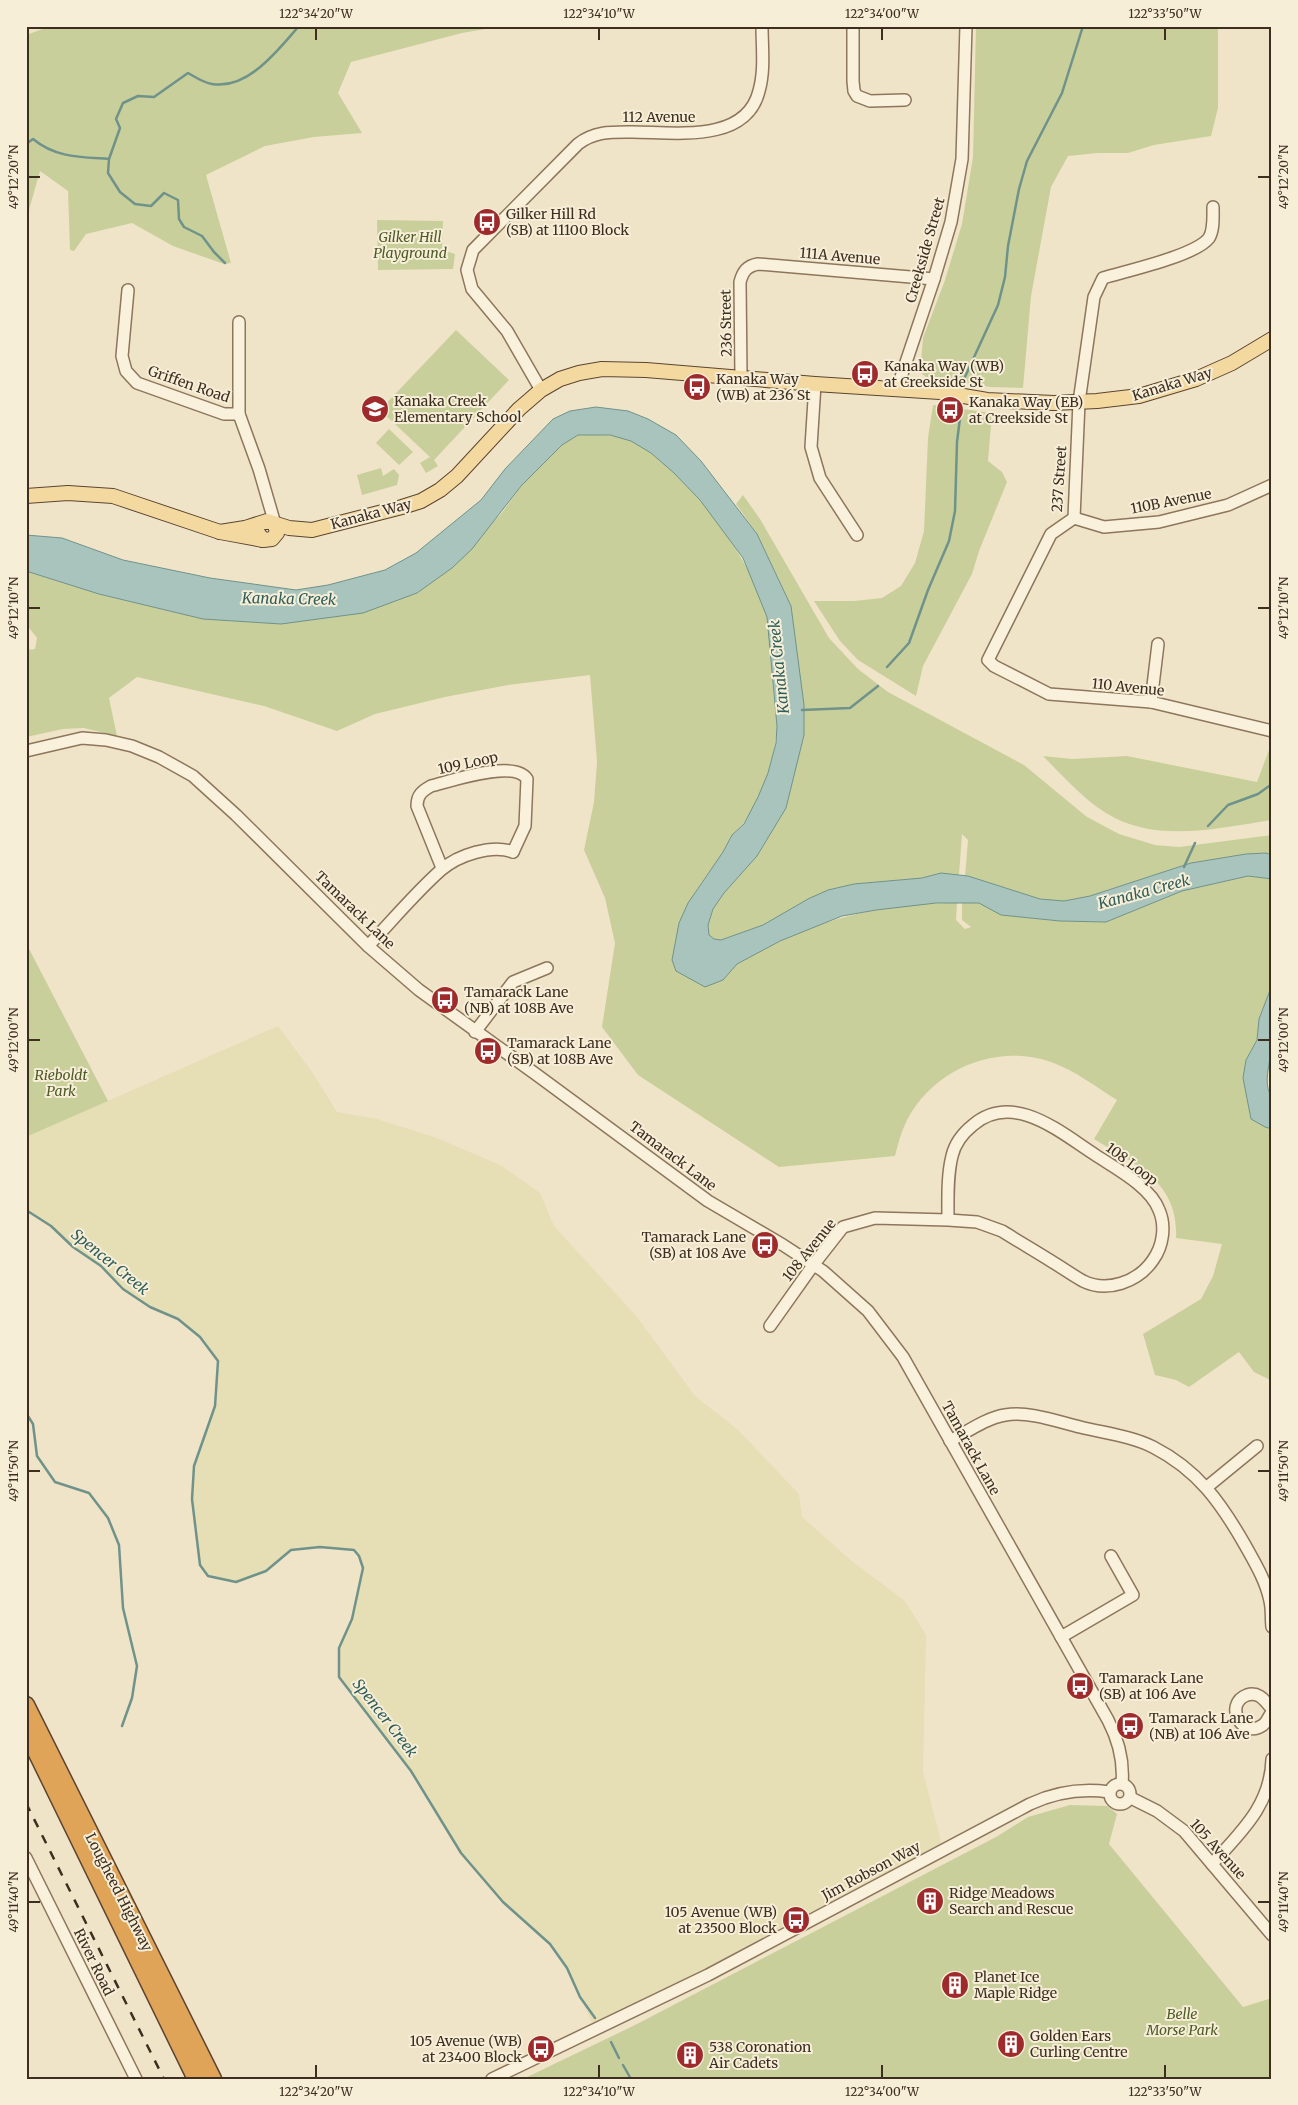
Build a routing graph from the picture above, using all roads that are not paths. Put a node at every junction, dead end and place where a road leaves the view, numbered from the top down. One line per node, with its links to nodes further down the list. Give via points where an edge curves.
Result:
1 (762, 26): 14 (street, 112 Avenue, via 759,93 755,103 740,119 716,131 604,132 588,136 476,245 468,262 472,289 507,331)
2 (853, 26): 4 (street, via 854,92 870,101)
3 (966, 26): 7 (street, Creekside Street, via 962,158 951,222)
4 (905, 100)
5 (1213, 207): 15 (street, 237 Street, via 1212,228 1203,243 1177,256 1103,278 1094,297)
6 (745, 269): 7 (street, 111A Avenue, via 758,264); 11 (street, 236 Street, via 740,282)
7 (934, 279): 13 (street, Creekside Street)
8 (128, 290): 16 (street, Griffen Road, via 122,356 126,371 137,383 224,414)
9 (239, 322): 16 (street)
10 (1272, 339): 15 (main road, Kanaka Way, via 1232,363 1196,379 1139,396)
11 (741, 377): 12 (main road, Kanaka Way); 14 (main road, Kanaka Way, via 602,369 580,372)
12 (815, 384): 13 (main road, Kanaka Way); 23 (street, via 811,447 820,478)
13 (897, 389): 15 (main road, Kanaka Way, via 986,400)
14 (541, 390): 21 (main road, Kanaka Way, via 440,490 402,507)
15 (1079, 402): 19 (street, 237 Street)
16 (240, 414): 20 (street, via 266,496)
17 (1272, 486): 19 (street, 110B Avenue, via 1228,504 1159,522 1104,527)
18 (26, 496): 22 (main road, Kanaka Way, via 68,493 113,496)
19 (1074, 518): 26 (street, 237 Street, via 1052,534)
20 (268, 524): 21 (main road, Kanaka Way); 22 (main road, Kanaka Way); 24 (main road, via 258,534)
21 (308, 530): 24 (main road, Kanaka Way, via 299,536)
22 (220, 532): 24 (main road, Kanaka Way)
23 (857, 535)
24 (268, 540)
25 (1158, 644): 27 (street)
26 (988, 660): 27 (street, 110 Avenue, via 1049,694)
27 (1151, 702): 28 (street, 110 Avenue)
28 (1272, 732)
29 (26, 751): 31 (street, Tamarack Lane, via 67,740 90,738 132,746 176,764 236,815)
30 (442, 868): 30 (street, 109 Loop, via 476,852 497,848 514,856 525,826 527,779 524,774 504,769 421,791 417,806); 31 (street)
31 (368, 946): 33 (street, Tamarack Lane)
32 (547, 968): 33 (street, via 513,982)
33 (475, 1032): 35 (street, Tamarack Lane, via 708,1201)
34 (948, 1220): 34 (street, 108 Loop, via 990,1225 1084,1281 1105,1286 1131,1280 1146,1269 1158,1251 1163,1231 1159,1210 1144,1188 1043,1121 1019,1112 999,1113 981,1119 958,1141 950,1165); 35 (street, 108 Avenue, via 875,1218 859,1221 843,1227)
35 (814, 1264): 36 (street, 108 Avenue); 37 (street, Tamarack Lane, via 856,1299 888,1337 912,1372)
36 (770, 1326)
37 (950, 1440): 39 (street, via 995,1418 1031,1415 1140,1442 1161,1451); 42 (street, Tamarack Lane)
38 (1257, 1446): 39 (street)
39 (1207, 1487): 41 (street, via 1225,1510 1260,1571 1270,1601)
40 (1111, 1556): 42 (street, via 1133,1595)
41 (1272, 1627)
42 (1061, 1637): 46 (street, Tamarack Lane, via 1114,1733 1123,1765)
43 (26, 1705): 54 (highway, Lougheed Highway)
44 (26, 1731): 53 (highway, Lougheed Highway)
45 (1272, 1758): 50 (street, via 1264,1798 1249,1823)
46 (1122, 1784): 47 (street); 48 (street, via 1130,1790)
47 (1109, 1792): 48 (street, via 1111,1800 1119,1804); 55 (street, Jim Robson Way, via 1065,1792 1030,1804 708,1975)
48 (1130, 1798): 50 (street, 105 Avenue, via 1176,1824)
49 (26, 1858): 52 (street, River Road)
50 (1212, 1864): 51 (street, 105 Avenue)
51 (1272, 1935)
52 (136, 2079)
53 (196, 2079)
54 (213, 2079)
55 (492, 2079)

